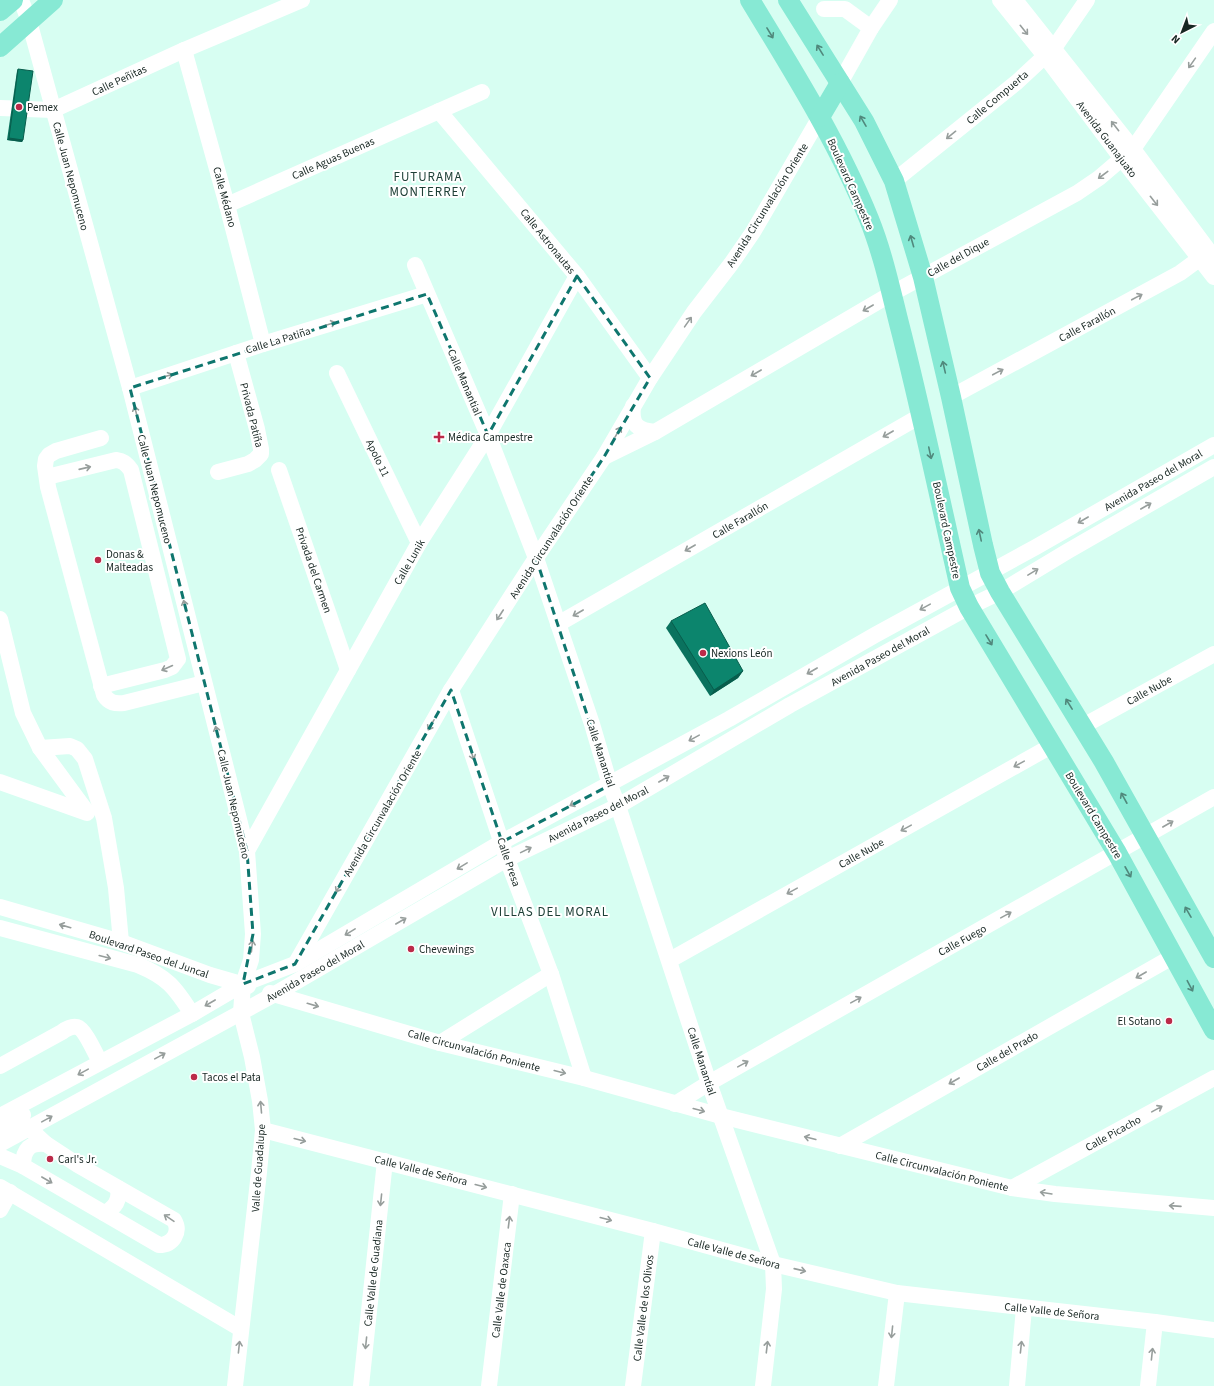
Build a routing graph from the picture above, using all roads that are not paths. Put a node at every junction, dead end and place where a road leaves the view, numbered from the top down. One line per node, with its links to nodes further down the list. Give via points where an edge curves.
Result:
1 (13, 0): 12 (main road)
2 (21, 0): 13 (street, Calle Juan Nepomuceno)
3 (53, 0): 13 (main road)
4 (302, 0): 17 (street, Calle Peñitas)
5 (750, 0): 24 (main road, Boulevard Campestre, one-way to 24)
6 (788, 0): 19 (main road, one-way to 6)
7 (890, 0): 14 (street)
8 (1000, 0): 18 (street, Avenida Guanajuato, one-way to 18)
9 (1015, 0): 18 (street, Avenida Guanajuato)
10 (1087, 0): 18 (street, Calle Compuerta)
11 (824, 9): 14 (street, via 845,9)
12 (0, 11)
13 (30, 21): 16 (main road); 22 (street, Calle Juan Nepomuceno)
14 (872, 28): 19 (street)
15 (1214, 31): 25 (street, Calle del Dique, one-way to 25)
16 (0, 47)
17 (184, 50): 22 (street, Calle Peñitas); 27 (street, Calle Médano)
18 (1049, 52): 25 (street, Avenida Guanajuato); 26 (street, Calle Compuerta, one-way to 26, via 1017,82)
19 (840, 84): 24 (main road); 26 (main road, one-way to 19, via 874,139)
20 (482, 92): 23 (street, Calle Aguas Buenas)
21 (0, 108): 22 (street)
22 (53, 110): 39 (street, Calle Juan Nepomuceno)
23 (439, 110): 27 (street, Calle Aguas Buenas); 30 (street, Calle Astronautas)
24 (820, 117): 34 (main road, Boulevard Campestre, via 870,221); 38 (street, Avenida Circunvalación Oriente, one-way to 24, via 753,232)
25 (1127, 154): 28 (street, Avenida Guanajuato); 31 (street, Calle del Dique, one-way to 31, via 1077,193)
26 (894, 181): 31 (main road, one-way to 26)
27 (227, 205): 35 (street, Calle Médano)
28 (1209, 252): 32 (street, Avenida Guanajuato); 40 (street, Calle Farallón, one-way to 28, via 1164,283)
29 (415, 265): 33 (street, Calle Manantial)
30 (577, 276): 38 (street, Calle Astronautas); 44 (street, Calle Lunik)
31 (923, 277): 34 (street, Calle del Dique); 40 (main road, one-way to 31)
32 (1214, 277)
33 (427, 294): 35 (street, Calle La Patiña, one-way to 33); 44 (street, Calle Manantial)
34 (891, 294): 42 (main road, Boulevard Campestre); 43 (street, Calle del Dique, one-way to 43)
35 (263, 344): 36 (street, Calle La Patiña)
36 (236, 353): 39 (street, Calle La Patiña, one-way to 36); 50 (street, Privada Patiña, via 261,449 255,460 248,464)
37 (337, 373): 52 (street, Apolo 11)
38 (650, 378): 41 (street, Avenida Circunvalación Oriente)
39 (130, 388): 63 (street, Calle Juan Nepomuceno, one-way to 39)
40 (951, 397): 54 (main road, one-way to 40)
41 (633, 406): 43 (street, via 632,416 638,426); 47 (street, Avenida Circunvalación Oriente, one-way to 41)
42 (922, 415): 55 (main road, Boulevard Campestre, one-way to 55); 59 (street, Calle Farallón, one-way to 59)
43 (655, 432): 47 (street, Calle del Dique)
44 (488, 435): 52 (street, Calle Lunik); 53 (street, Calle Manantial)
45 (101, 438): 51 (street, via 49,455 45,466)
46 (1214, 445): 54 (street, Avenida Paseo del Moral, one-way to 54)
47 (604, 456): 53 (street, Avenida Circunvalación Oriente)
48 (1214, 467): 56 (street, Avenida Paseo del Moral, one-way to 48)
49 (279, 470): 62 (street, Privada del Carmen)
50 (218, 472)
51 (47, 477): 64 (street); 64 (street, one-way to 64, via 116,460 127,464 131,470 178,659 172,667 165,670)
52 (420, 542): 62 (street, Calle Lunik)
53 (536, 558): 59 (street, Calle Manantial); 65 (street, Avenida Circunvalación Oriente, one-way to 65)
54 (990, 573): 55 (street, Avenida Paseo del Moral); 56 (main road)
55 (960, 588): 57 (main road, Boulevard Campestre); 70 (street, Avenida Paseo del Moral, one-way to 70)
56 (1000, 592): 57 (street, Avenida Paseo del Moral); 66 (main road, one-way to 56)
57 (969, 607): 67 (main road, Boulevard Campestre, one-way to 67); 72 (street, Avenida Paseo del Moral, one-way to 57, via 790,705)
58 (0, 619): 61 (street)
59 (558, 624): 70 (street, Calle Manantial)
60 (1214, 654): 66 (street, Calle Nube)
61 (5, 665): 68 (street, via 23,713)
62 (348, 670): 77 (street, Calle Lunik)
63 (204, 683): 64 (street, via 116,704 106,699); 77 (street, Calle Juan Nepomuceno, one-way to 63)
64 (101, 686)
65 (451, 690): 76 (street, Calle Presa, one-way to 76); 87 (street, Avenida Circunvalación Oriente, one-way to 87)
66 (1083, 726): 75 (main road, one-way to 66)
67 (1053, 745): 78 (main road, Boulevard Campestre); 86 (street, Calle Nube, one-way to 86)
68 (40, 748): 73 (street); 74 (street, via 70,746 82,754)
69 (0, 782): 73 (street)
70 (610, 785): 72 (street, Calle Manantial); 76 (street, Avenida Paseo del Moral, one-way to 76)
71 (1214, 797): 75 (street, Calle Fuego, one-way to 71)
72 (618, 806): 79 (street, Avenida Paseo del Moral, one-way to 72); 86 (street, Calle Manantial)
73 (87, 812): 74 (street)
74 (104, 818): 83 (street, via 115,881)
75 (1146, 836): 78 (street, Calle Fuego); 82 (main road, one-way to 75)
76 (502, 842): 79 (street, Calle Presa); 87 (street, Avenida Paseo del Moral, one-way to 87)
77 (247, 851): 89 (street, Calle Juan Nepomuceno, one-way to 77, via 253,934)
78 (1117, 852): 84 (main road, Boulevard Campestre, one-way to 84); 100 (street, Calle Fuego, one-way to 78)
79 (507, 859): 88 (street, Calle Presa); 90 (street, Avenida Paseo del Moral, one-way to 79)
80 (1, 912): 83 (street, Boulevard Paseo del Juncal, one-way to 80)
81 (0, 928): 92 (street, Boulevard Paseo del Juncal, one-way to 92, via 138,965 154,972 174,988)
82 (1209, 936): 85 (main road)
83 (121, 942): 89 (street, Boulevard Paseo del Juncal, via 210,976)
84 (1174, 956): 93 (main road, Boulevard Campestre, one-way to 93); 109 (street, Calle del Prado, one-way to 109)
85 (1214, 958)
86 (670, 960): 100 (street, Calle Manantial)
87 (295, 964): 89 (street, Avenida Paseo del Moral)
88 (551, 974): 94 (street); 97 (street, Calle Presa)
89 (244, 984): 90 (street, Boulevard Paseo del Juncal); 91 (street, Valle de Guadalupe); 92 (street, Avenida Paseo del Moral, one-way to 92)
90 (275, 994): 91 (street, Avenida Paseo del Moral); 94 (street, Calle Circunvalación Poniente, one-way to 94)
91 (241, 1013): 105 (street, Avenida Paseo del Moral, one-way to 91); 106 (street, Valle de Guadalupe, one-way to 91, via 252,1057)
92 (192, 1014): 95 (street, Avenida Paseo del Moral)
93 (1214, 1030)
94 (440, 1043): 97 (street, Calle Circunvalación Poniente, one-way to 97)
95 (100, 1062): 96 (street, via 83,1032 72,1027); 99 (street, Avenida Paseo del Moral, one-way to 99)
96 (0, 1066)
97 (584, 1078): 101 (street, Calle Circunvalación Poniente)
98 (1214, 1078): 114 (street, Calle Picacho, one-way to 98)
99 (64, 1082): 102 (street, Avenida Paseo del Moral); 104 (street, via 50,1098)
100 (709, 1083): 101 (street); 103 (street, Calle Manantial)
101 (674, 1104): 103 (street, Calle Circunvalación Poniente, one-way to 103)
102 (0, 1116)
103 (721, 1116): 109 (street, Calle Circunvalación Poniente, one-way to 103); 121 (street, Calle Manantial)
104 (0, 1129)
105 (30, 1129): 107 (street, Avenida Paseo del Moral); 108 (street)
106 (263, 1130): 111 (street, Calle Valle de Señora, one-way to 111); 125 (street, Valle de Guadalupe)
107 (0, 1144)
108 (46, 1144): 112 (street, via 30,1146 24,1156); 113 (street)
109 (840, 1146): 114 (street, Calle Circunvalación Poniente)
110 (0, 1156): 112 (street)
111 (385, 1161): 116 (street, Calle Valle de Señora, one-way to 116); 128 (street, Calle Valle de Guadiana, one-way to 128)
112 (23, 1166): 119 (street, one-way to 119)
113 (118, 1188): 119 (street, via 116,1204); 119 (street, one-way to 113, via 159,1245 168,1244 175,1237 177,1228 174,1220)
114 (1012, 1188): 117 (street, Calle Circunvalación Poniente, one-way to 114)
115 (5, 1189): 118 (street); 125 (street)
116 (512, 1194): 120 (street, Calle Valle de Señora, one-way to 120); 129 (street, Calle Valle de Oaxaca, one-way to 116)
117 (1214, 1208)
118 (0, 1210)
119 (104, 1213)
120 (653, 1231): 121 (street, Calle Valle de Señora); 130 (street, Calle Valle de los Olivos)
121 (773, 1264): 122 (street, Calle Valle de Señora, one-way to 122); 131 (street, Calle Manantial, one-way to 121, via 774,1289)
122 (897, 1293): 123 (street, Calle Valle de Señora); 132 (street, one-way to 132)
123 (1024, 1308): 124 (street, Calle Valle de Señora); 133 (street, one-way to 123)
124 (1155, 1322): 126 (street, Calle Valle de Señora); 134 (street, one-way to 124)
125 (241, 1329): 127 (street, Valle de Guadalupe, one-way to 125)
126 (1214, 1330)
127 (235, 1386)
128 (361, 1386)
129 (489, 1386)
130 (633, 1386)
131 (763, 1386)
132 (886, 1386)
133 (1017, 1386)
134 (1148, 1386)

